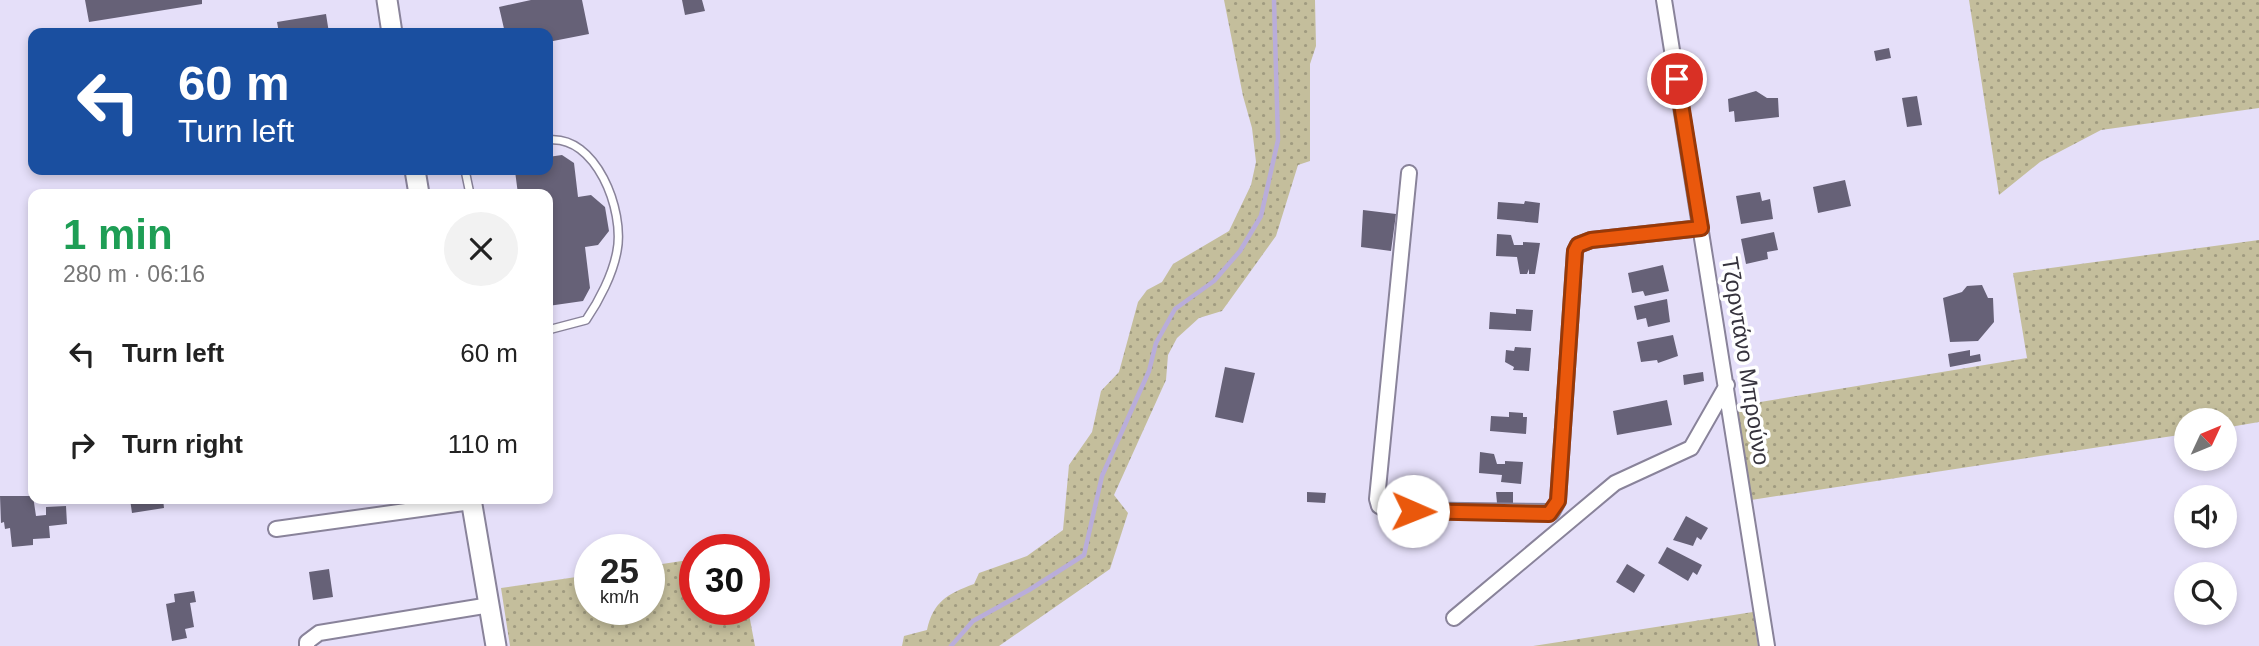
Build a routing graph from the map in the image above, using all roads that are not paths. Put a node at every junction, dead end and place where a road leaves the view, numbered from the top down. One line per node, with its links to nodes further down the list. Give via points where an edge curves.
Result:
1 (387, 0): 3 (main road)
2 (1664, 0): 6 (street, Τζορντάνο Μπρούνο)
3 (391, 28)
4 (553, 140): 7 (lane, via 568,141 592,163 611,198 618,235 611,269 586,320)
5 (1409, 173): 6 (street, via 1377,499 1386,510 1552,512 1558,501 1578,245)
6 (1701, 228): 8 (street, Τζορντάνο Μπρούνο)
7 (553, 329)
8 (1727, 385): 13 (street, via 1691,448 1615,483); 16 (street, Τζορντάνο Μπρούνο)
9 (444, 504): 11 (street)
10 (472, 504): 12 (main road)
11 (276, 529)
12 (490, 605): 14 (street, via 319,633); 15 (main road)
13 (1454, 618)
14 (307, 646)
15 (496, 646)
16 (1768, 646)

